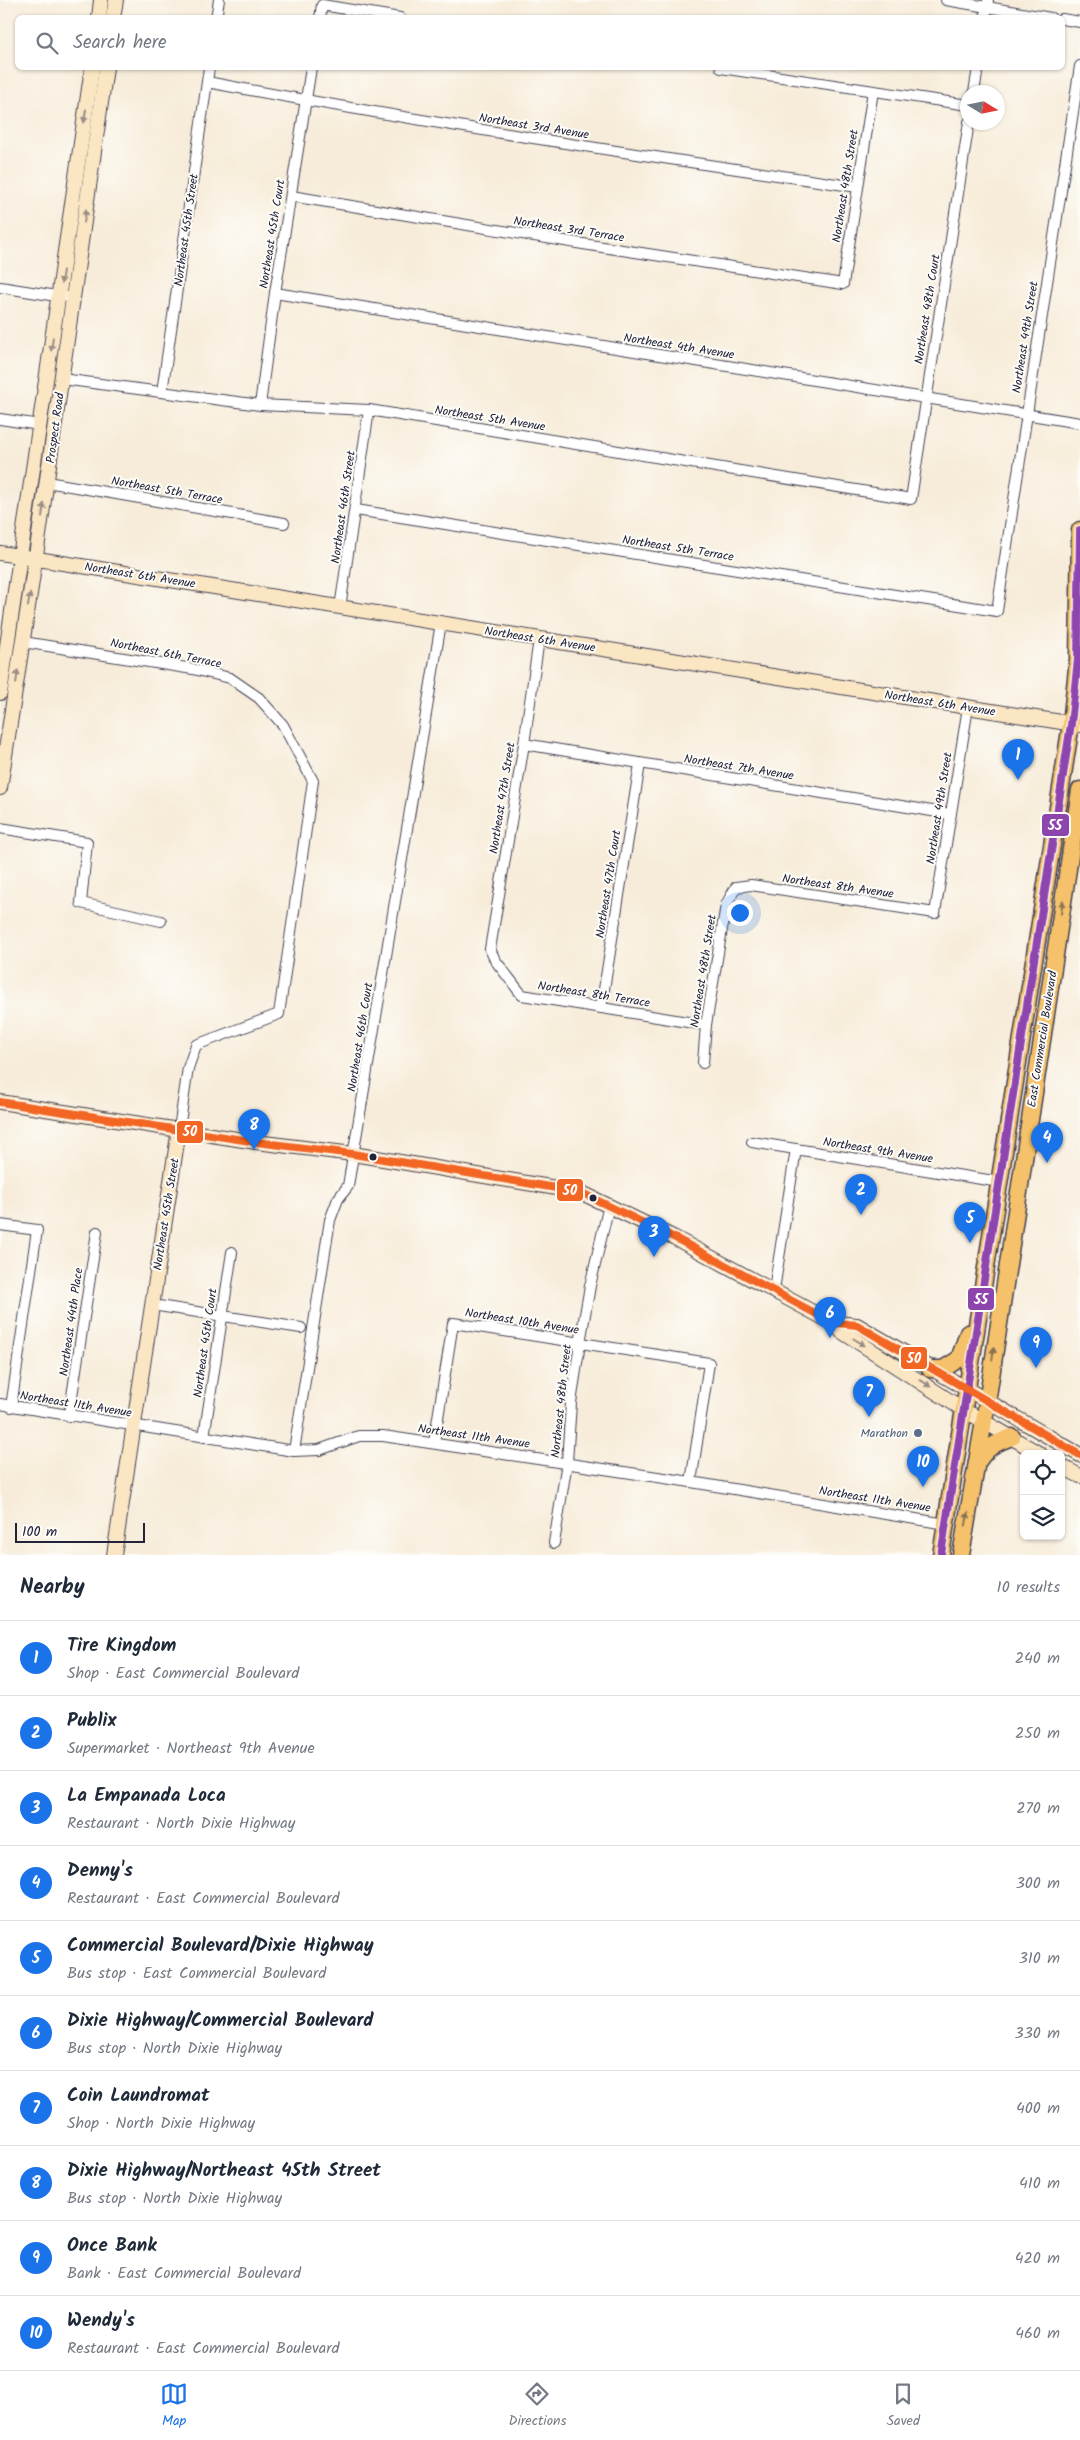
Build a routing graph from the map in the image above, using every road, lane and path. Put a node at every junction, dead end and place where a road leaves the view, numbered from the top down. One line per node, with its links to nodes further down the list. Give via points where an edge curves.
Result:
1 (101, 0): 6 (main road)
2 (116, 0): 7 (main road)
3 (219, 0): 8 (street)
4 (946, 0): 5 (street)
5 (987, 3): 11 (street)
6 (99, 15)
7 (114, 15)
8 (216, 15)
9 (320, 15): 10 (street, via 322,5)
10 (382, 15)
11 (1039, 15)
12 (1065, 20): 13 (street)
13 (1080, 22)
14 (1080, 66): 39 (street, Northeast 49th Street)
15 (92, 70): 32 (main road, Prospect Road, one-way to 32)
16 (106, 70): 33 (main road, Prospect Road, one-way to 16)
17 (209, 70): 21 (street, Northeast 45th Street)
18 (311, 70): 24 (street, Northeast 45th Court)
19 (734, 70): 23 (street)
20 (978, 70): 22 (street)
21 (207, 82): 24 (street, Northeast 3rd Avenue); 35 (street, Northeast 45th Street)
22 (975, 85)
23 (873, 91): 25 (street); 27 (street, Northeast 48th Street)
24 (305, 101): 27 (street, Northeast 3rd Avenue); 28 (street, Northeast 45th Court)
25 (960, 104)
26 (968, 130): 36 (street, Northeast 48th Court)
27 (858, 187): 29 (street, Northeast 48th Street)
28 (291, 196): 29 (street, Northeast 3rd Terrace); 31 (street, Northeast 45th Court)
29 (843, 284)
30 (0, 287): 32 (street)
31 (275, 293): 36 (street, Northeast 4th Avenue); 37 (street, Northeast 45th Court)
32 (59, 296): 33 (street); 42 (main road, Prospect Road, one-way to 42)
33 (73, 299): 34 (main road, Prospect Road)
34 (62, 379): 35 (street, Northeast 5th Avenue); 43 (main road, Prospect Road)
35 (162, 392): 37 (street, Northeast 5th Avenue)
36 (926, 398): 39 (street, Northeast 4th Avenue); 44 (street, Northeast 48th Court)
37 (260, 405): 38 (street, Northeast 5th Avenue)
38 (369, 410): 44 (street, Northeast 5th Avenue); 45 (street, Northeast 46th Street)
39 (1026, 415): 41 (street, Northeast 4th Avenue); 52 (street, Northeast 49th Street)
40 (0, 418): 42 (street)
41 (1080, 424)
42 (40, 425): 49 (main road, Prospect Road)
43 (47, 482): 46 (street, Northeast 5th Terrace); 50 (main road, Prospect Road, one-way to 43)
44 (912, 500)
45 (356, 510): 51 (street, Northeast 46th Street); 52 (street, Northeast 5th Terrace)
46 (284, 522)
47 (1080, 530): 58 (main road, East Commercial Boulevard)
48 (0, 553): 49 (main road, Northeast 6th Avenue)
49 (21, 556): 50 (main road, Northeast 6th Avenue); 56 (main road, Prospect Road)
50 (36, 558): 51 (main road, Northeast 6th Avenue); 55 (main road, Prospect Road, one-way to 50)
51 (340, 608): 53 (main road, Northeast 6th Avenue)
52 (997, 611)
53 (441, 623): 54 (main road, Northeast 6th Avenue); 82 (street, Northeast 46th Court)
54 (539, 639): 57 (main road, Northeast 6th Avenue); 59 (street, Northeast 47th Street)
55 (23, 642): 61 (street, Northeast 6th Terrace, via 193,669 230,678 260,698 283,725); 62 (main road, Prospect Road, one-way to 55)
56 (0, 693)
57 (968, 707): 58 (main road, Northeast 6th Avenue); 64 (street, Northeast 49th Street)
58 (1076, 725): 66 (main road, East Commercial Boulevard)
59 (524, 744): 60 (street, Northeast 7th Avenue); 70 (street, Northeast 47th Street, via 490,949)
60 (640, 764): 64 (street, Northeast 7th Avenue); 73 (street, Northeast 47th Court)
61 (314, 781): 79 (street, Northeast 45th Street, via 278,1014 196,1045 188,1068)
62 (0, 788)
63 (1080, 790): 72 (main road, East Commercial Boulevard, one-way to 63)
64 (950, 814): 68 (street, Northeast 49th Street)
65 (0, 828): 69 (street, via 87,842 81,903)
66 (1046, 885): 71 (main road, East Commercial Boulevard); 72 (main road, via 1050,904 1040,975)
67 (736, 887): 68 (street, Northeast 8th Avenue, via 751,885); 74 (street, Northeast 48th Street, via 726,905)
68 (935, 913)
69 (161, 921)
70 (495, 960): 73 (street, Northeast 8th Terrace, via 522,995)
71 (1029, 992): 76 (main road, via 1034,996 1036,1010 1026,1075); 78 (main road, East Commercial Boulevard)
72 (1049, 994): 76 (main road, East Commercial Boulevard)
73 (601, 1008): 74 (street, Northeast 8th Terrace)
74 (706, 1025): 75 (street, Northeast 48th Street)
75 (704, 1063)
76 (1033, 1094): 84 (main road, East Commercial Boulevard)
77 (0, 1102): 79 (main road)
78 (1011, 1106): 83 (main road, East Commercial Boulevard); 84 (main road, via 1016,1119 1010,1168)
79 (179, 1129): 82 (main road); 91 (main road, Northeast 45th Street)
80 (752, 1142): 81 (street, Northeast 9th Avenue)
81 (796, 1149): 83 (street, Northeast 9th Avenue); 90 (street)
82 (353, 1154): 85 (main road, via 580,1192); 110 (street, Northeast 46th Court, via 348,1186 338,1199 330,1220)
83 (1000, 1182): 88 (main road, via 1006,1199 1004,1226); 93 (main road, East Commercial Boulevard)
84 (1018, 1190): 88 (main road, East Commercial Boulevard)
85 (609, 1204): 90 (main road); 96 (street, Northeast 48th Street)
86 (0, 1225): 101 (street, via 37,1230)
87 (97, 1232): 103 (street, Northeast 44th Place)
88 (1011, 1238): 99 (main road, East Commercial Boulevard, one-way to 88)
89 (232, 1252): 92 (street, Northeast 45th Court)
90 (774, 1290): 94 (main road)
91 (152, 1305): 92 (street); 105 (main road, Northeast 45th Street)
92 (222, 1315): 95 (street); 106 (street, Northeast 45th Court)
93 (978, 1320): 97 (main road, via 970,1328 959,1359 942,1369); 98 (main road, East Commercial Boulevard)
94 (837, 1323): 97 (main road, via 857,1325); 102 (main road, one-way to 102, via 841,1331)
95 (301, 1328)
96 (580, 1343): 108 (street, Northeast 10th Avenue, via 453,1323); 112 (street, Northeast 48th Street); 116 (street, Northeast 10th Avenue, via 709,1363)
97 (930, 1369): 98 (main road)
98 (967, 1391): 99 (main road); 102 (main road, East Commercial Boulevard)
99 (987, 1403): 104 (main road, East Commercial Boulevard); 111 (main road)
100 (0, 1404): 101 (street, Northeast 11th Avenue)
101 (11, 1407): 103 (street, Northeast 11th Avenue)
102 (964, 1410): 104 (main road); 117 (main road, East Commercial Boulevard)
103 (70, 1416): 105 (street, Northeast 11th Avenue)
104 (984, 1420): 107 (main road); 113 (main road, East Commercial Boulevard)
105 (133, 1426): 106 (street, Northeast 11th Avenue); 119 (main road, Northeast 45th Street)
106 (204, 1437): 110 (street, Northeast 11th Avenue)
107 (1012, 1437): 109 (main road); 113 (main road, via 986,1450)
108 (434, 1443): 110 (street, Northeast 11th Avenue, via 359,1436 318,1450); 112 (street, Northeast 11th Avenue)
109 (1033, 1450)
110 (294, 1451)
111 (1080, 1455)
112 (567, 1462): 116 (street, Northeast 11th Avenue); 118 (street, Northeast 48th Street)
113 (976, 1465): 121 (main road, East Commercial Boulevard, one-way to 113)
114 (1065, 1468): 115 (main road)
115 (1080, 1476)
116 (691, 1482): 117 (street, Northeast 11th Avenue)
117 (946, 1524): 120 (main road, East Commercial Boulevard)
118 (554, 1543)
119 (114, 1555)
120 (942, 1555)
121 (961, 1555)

